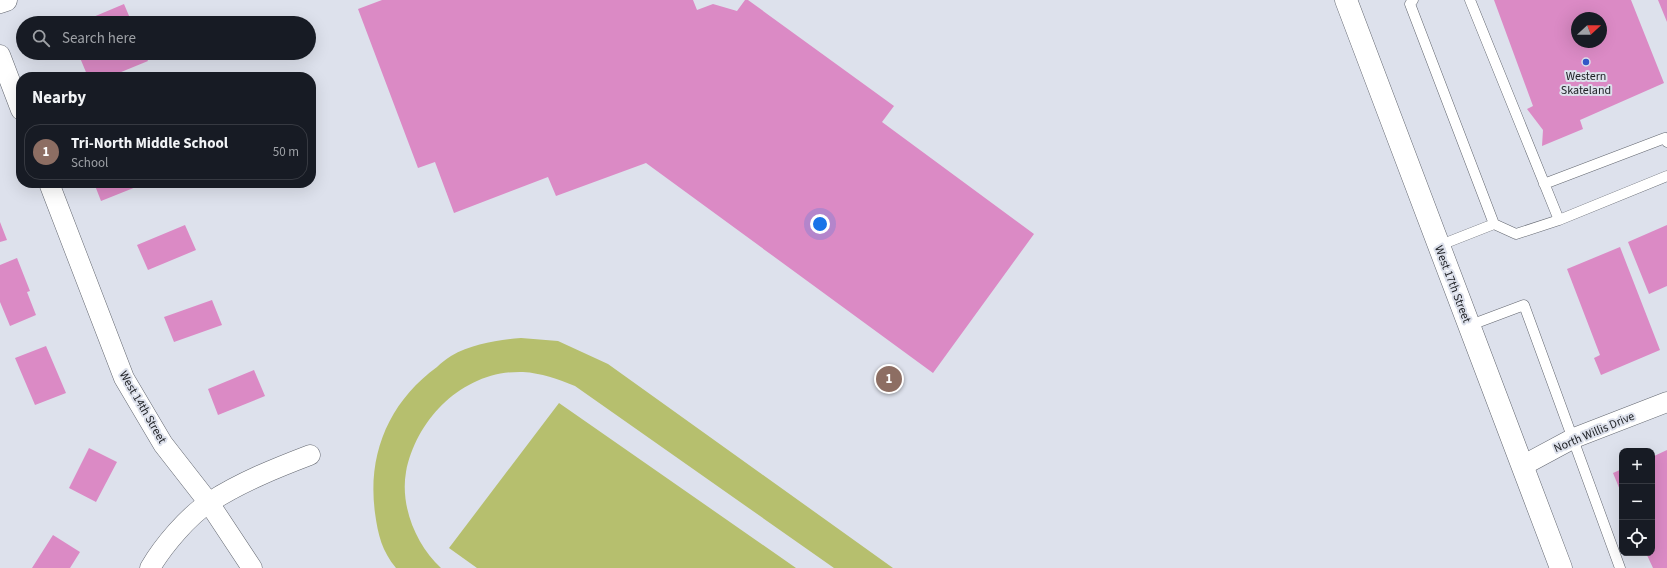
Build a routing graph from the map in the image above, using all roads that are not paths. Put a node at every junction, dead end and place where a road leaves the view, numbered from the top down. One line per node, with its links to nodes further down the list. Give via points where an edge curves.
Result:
1 (6, 0): 5 (main road)
2 (1346, 0): 14 (main road, West 17th Street)
3 (1413, 0): 13 (lane, via 1410,4)
4 (1470, 0): 10 (lane)
5 (0, 2)
6 (0, 55): 7 (street)
7 (16, 97)
8 (1667, 142): 10 (lane, via 1665,138)
9 (1667, 176): 12 (lane)
10 (1544, 184): 12 (lane)
11 (51, 188): 20 (street, West 14th Street, via 124,378 163,444)
12 (1559, 220): 13 (lane, via 1516,234)
13 (1494, 224): 14 (lane)
14 (1438, 246): 15 (main road, West 17th Street)
15 (1468, 326): 17 (lane, via 1524,305); 19 (main road, West 17th Street)
16 (1667, 402): 17 (street, North Willis Drive)
17 (1574, 438): 19 (street, North Willis Drive); 24 (lane)
18 (310, 454): 20 (street, via 258,475)
19 (1522, 466): 23 (main road, West 17th Street)
20 (209, 503): 21 (street, via 179,530); 22 (street, West 14th Street)
21 (150, 568)
22 (252, 568)
23 (1561, 568)
24 (1620, 568)

